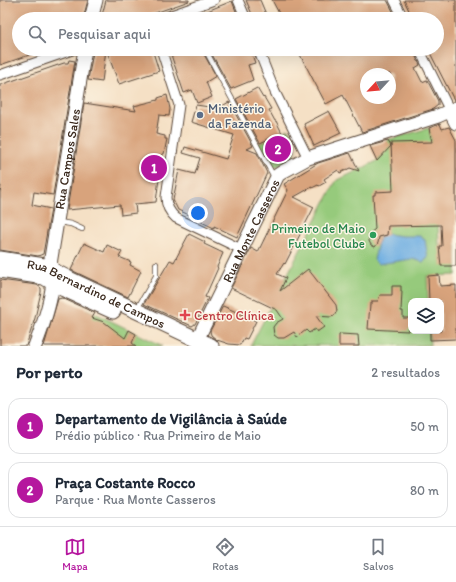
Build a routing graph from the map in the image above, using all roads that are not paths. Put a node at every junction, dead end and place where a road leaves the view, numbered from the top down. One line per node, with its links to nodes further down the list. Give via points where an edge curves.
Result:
1 (96, 0): 5 (street)
2 (214, 0): 6 (street)
3 (238, 0): 7 (street)
4 (394, 0): 8 (street)
5 (93, 12)
6 (196, 12)
7 (243, 12)
8 (400, 12)
9 (55, 56): 15 (street)
10 (84, 56): 20 (street, Rua Campos Sales)
11 (163, 56): 22 (street, via 179,105 166,206 176,218)
12 (209, 56): 19 (lane)
13 (261, 56): 18 (street, via 275,92)
14 (423, 56): 16 (street)
15 (0, 75)
16 (453, 109): 17 (street); 18 (street, Rua Monte Casseros)
17 (456, 123)
18 (308, 158): 19 (street, Rua Monte Casseros)
19 (275, 179): 22 (street, Rua Monte Casseros)
20 (56, 222): 21 (lane); 26 (street, Rua Campos Sales, via 50,260)
21 (82, 229)
22 (241, 249): 28 (street, Rua Monte Casseros)
23 (0, 259): 26 (main road, Rua Bernardino de Campos, via 44,266)
24 (156, 264): 27 (lane, via 156,276)
25 (0, 270): 26 (main road, Rua Bernardino de Campos, via 40,276)
26 (51, 275): 27 (main road, Rua Bernardino de Campos, via 69,279); 28 (main road, Rua Bernardino de Campos, via 64,289); 29 (street, Rua Campos Sales, via 52,288)
27 (136, 311): 28 (main road, Rua Bernardino de Campos)
28 (192, 343): 30 (main road, Rua Bernardino de Campos)
29 (34, 346)
30 (211, 346)

